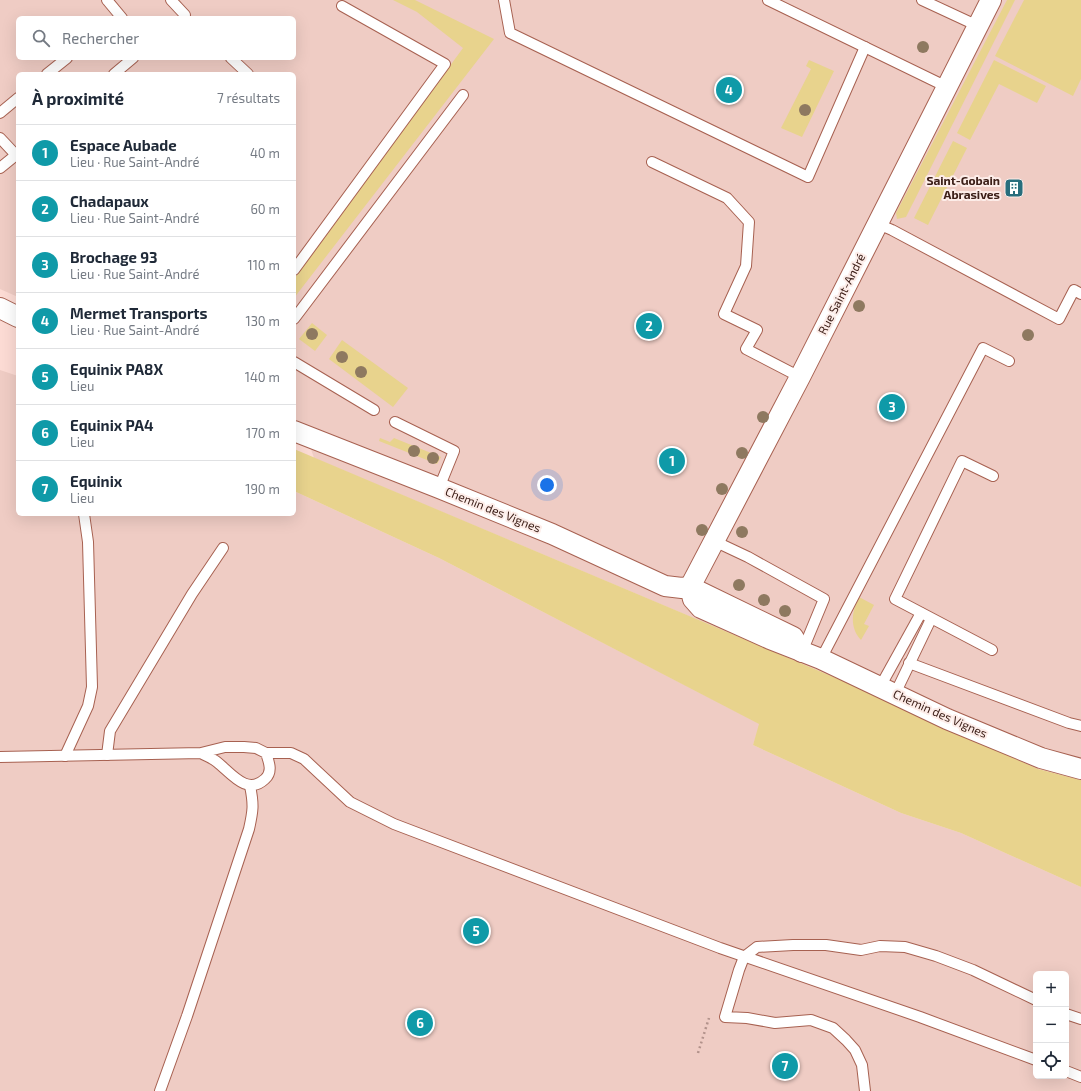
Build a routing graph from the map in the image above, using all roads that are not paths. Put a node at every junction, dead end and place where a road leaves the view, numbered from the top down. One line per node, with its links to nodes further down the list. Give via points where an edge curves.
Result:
1 (107, 0): 9 (lane)
2 (171, 0): 10 (lane)
3 (504, 0): 12 (lane, via 510,33 808,177)
4 (768, 0): 12 (lane)
5 (922, 0): 7 (lane)
6 (991, 0): 11 (street, Rue Saint-André)
7 (938, 3): 11 (lane)
8 (342, 6): 29 (lane, via 445,64)
9 (120, 16)
10 (184, 16)
11 (978, 26): 19 (street, Rue Saint-André)
12 (865, 47): 19 (lane)
13 (64, 60): 16 (lane)
14 (131, 60): 17 (lane)
15 (233, 60): 18 (lane)
16 (50, 72)
17 (116, 72)
18 (246, 72)
19 (947, 87): 28 (street, Rue Saint-André)
20 (463, 95): 33 (lane)
21 (16, 100): 22 (lane)
22 (0, 113)
23 (0, 138): 24 (lane)
24 (16, 153)
25 (16, 155): 27 (lane)
26 (652, 162): 36 (lane, via 727,198 749,222 746,266 724,314 757,330 746,349)
27 (0, 168)
28 (878, 224): 30 (lane, via 1059,319 1074,290); 36 (street, Rue Saint-André)
29 (296, 267)
30 (1081, 294)
31 (0, 308): 32 (street)
32 (16, 316)
33 (296, 316)
34 (1009, 361): 50 (lane, via 983,348)
35 (296, 363): 37 (lane)
36 (800, 377): 43 (street, Rue Saint-André)
37 (374, 410)
38 (395, 422): 41 (lane, via 454,451)
39 (296, 432): 41 (street, Chemin des Vignes)
40 (993, 476): 46 (lane, via 962,461 895,600)
41 (439, 488): 45 (street, Chemin des Vignes, via 552,534 665,586)
42 (84, 516): 57 (lane, via 88,542 92,687 88,706)
43 (714, 541): 45 (street, Rue Saint-André); 49 (lane, via 824,599)
44 (223, 548): 56 (lane, via 192,594 110,731)
45 (690, 586): 49 (street, Chemin des Vignes, via 793,637)
46 (921, 613): 47 (lane); 52 (lane)
47 (931, 619): 48 (lane); 51 (lane)
48 (992, 650)
49 (802, 652): 50 (street, Chemin des Vignes)
50 (821, 659): 52 (street, Chemin des Vignes)
51 (909, 663): 52 (lane); 53 (lane)
52 (888, 690): 59 (street, Chemin des Vignes, via 947,719 1041,758)
53 (1081, 726)
54 (200, 753): 55 (lane, via 225,747 244,747 256,748); 56 (lane); 60 (lane)
55 (266, 753): 60 (lane, via 270,765 268,776 261,783); 61 (lane, via 291,753 304,759 350,802 394,824)
56 (107, 755): 57 (lane)
57 (65, 756): 58 (lane)
58 (0, 757)
59 (1081, 769)
60 (250, 786): 68 (lane, via 253,811)
61 (744, 957): 62 (lane, via 757,947 826,945 861,950 880,946 905,947 973,970); 65 (lane); 69 (lane, via 726,1016 775,1023 811,1020 833,1028 855,1050 862,1065)
62 (1033, 999)
63 (1069, 1015): 64 (lane)
64 (1081, 1019)
65 (1033, 1059)
66 (1069, 1072): 67 (lane)
67 (1081, 1077)
68 (160, 1091)
69 (864, 1091)

